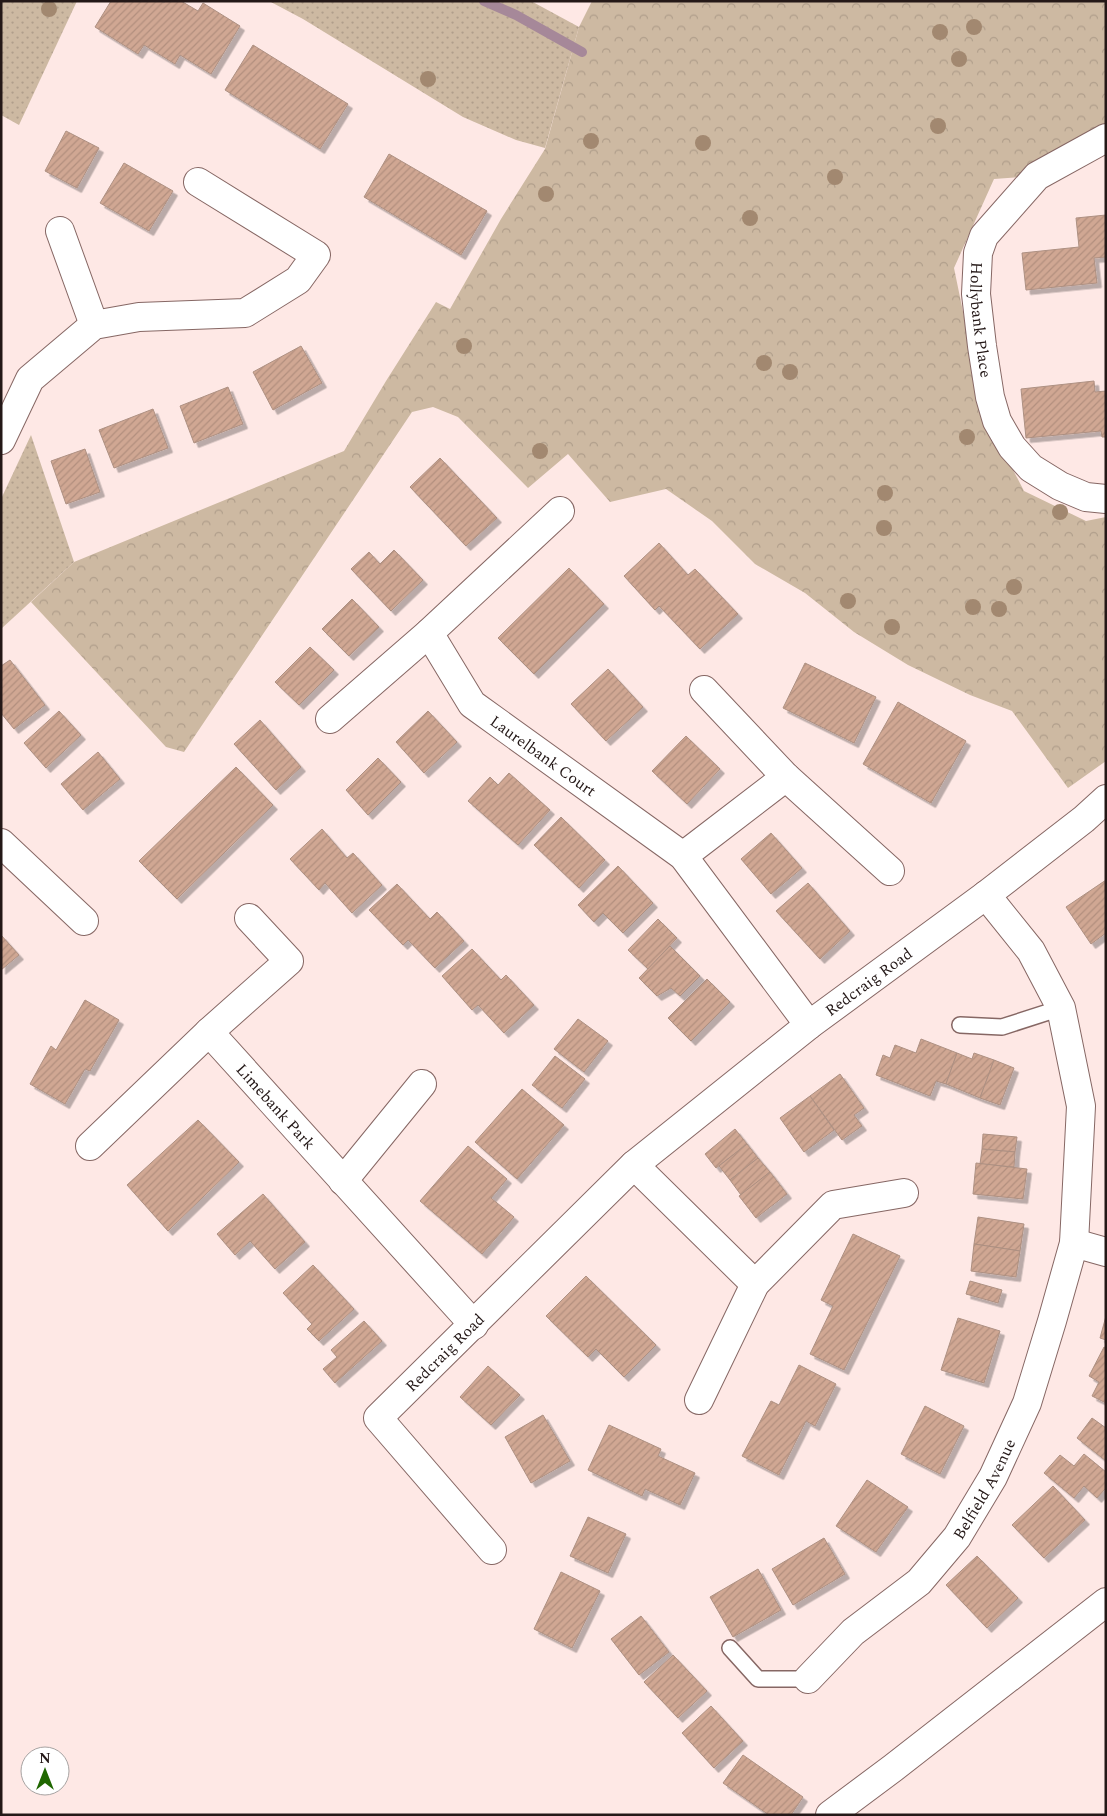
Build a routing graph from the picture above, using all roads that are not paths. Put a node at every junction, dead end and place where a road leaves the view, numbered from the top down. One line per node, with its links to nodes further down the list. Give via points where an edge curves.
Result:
1 (1106, 138): 6 (street, Hollybank Place, via 1037,176 984,236 978,253 976,294 990,397 997,421 1012,447 1031,468 1060,486 1086,497)
2 (198, 182): 4 (street, via 316,254 298,280 245,313 138,317)
3 (60, 231): 4 (street)
4 (94, 325): 5 (street, via 30,379)
5 (1, 440)
6 (1106, 499)
7 (560, 511): 8 (street)
8 (429, 633): 10 (street); 14 (street, Laurelbank Court, via 472,704)
9 (704, 690): 11 (street)
10 (330, 719)
11 (786, 776): 14 (street); 15 (street)
12 (1106, 799): 16 (street, Redcraig Road)
13 (1, 842): 18 (street)
14 (683, 856): 20 (street, Laurelbank Court)
15 (890, 871)
16 (986, 895): 19 (street, Belfield Avenue, via 1031,951); 20 (street, Redcraig Road)
17 (249, 918): 22 (street, via 289,961)
18 (84, 922)
19 (1061, 1008): 21 (lane, via 1002,1027); 28 (street, Belfield Avenue, via 1081,1106)
20 (809, 1025): 25 (street, Redcraig Road)
21 (960, 1025)
22 (209, 1032): 24 (street); 26 (street, Limebank Park)
23 (422, 1084): 26 (street)
24 (90, 1146)
25 (634, 1165): 30 (street); 31 (street, Redcraig Road)
26 (343, 1181): 31 (street, Limebank Park)
27 (904, 1193): 30 (street, via 833,1205)
28 (1074, 1243): 29 (street); 36 (street, Belfield Avenue, via 1027,1403 993,1477 957,1537 919,1582 853,1632)
29 (1106, 1252)
30 (755, 1284): 32 (street)
31 (474, 1325): 33 (street, Redcraig Road, via 378,1418)
32 (699, 1400)
33 (492, 1550)
34 (1106, 1602): 37 (street)
35 (730, 1648): 36 (lane, via 758,1680)
36 (808, 1679)
37 (830, 1815)

